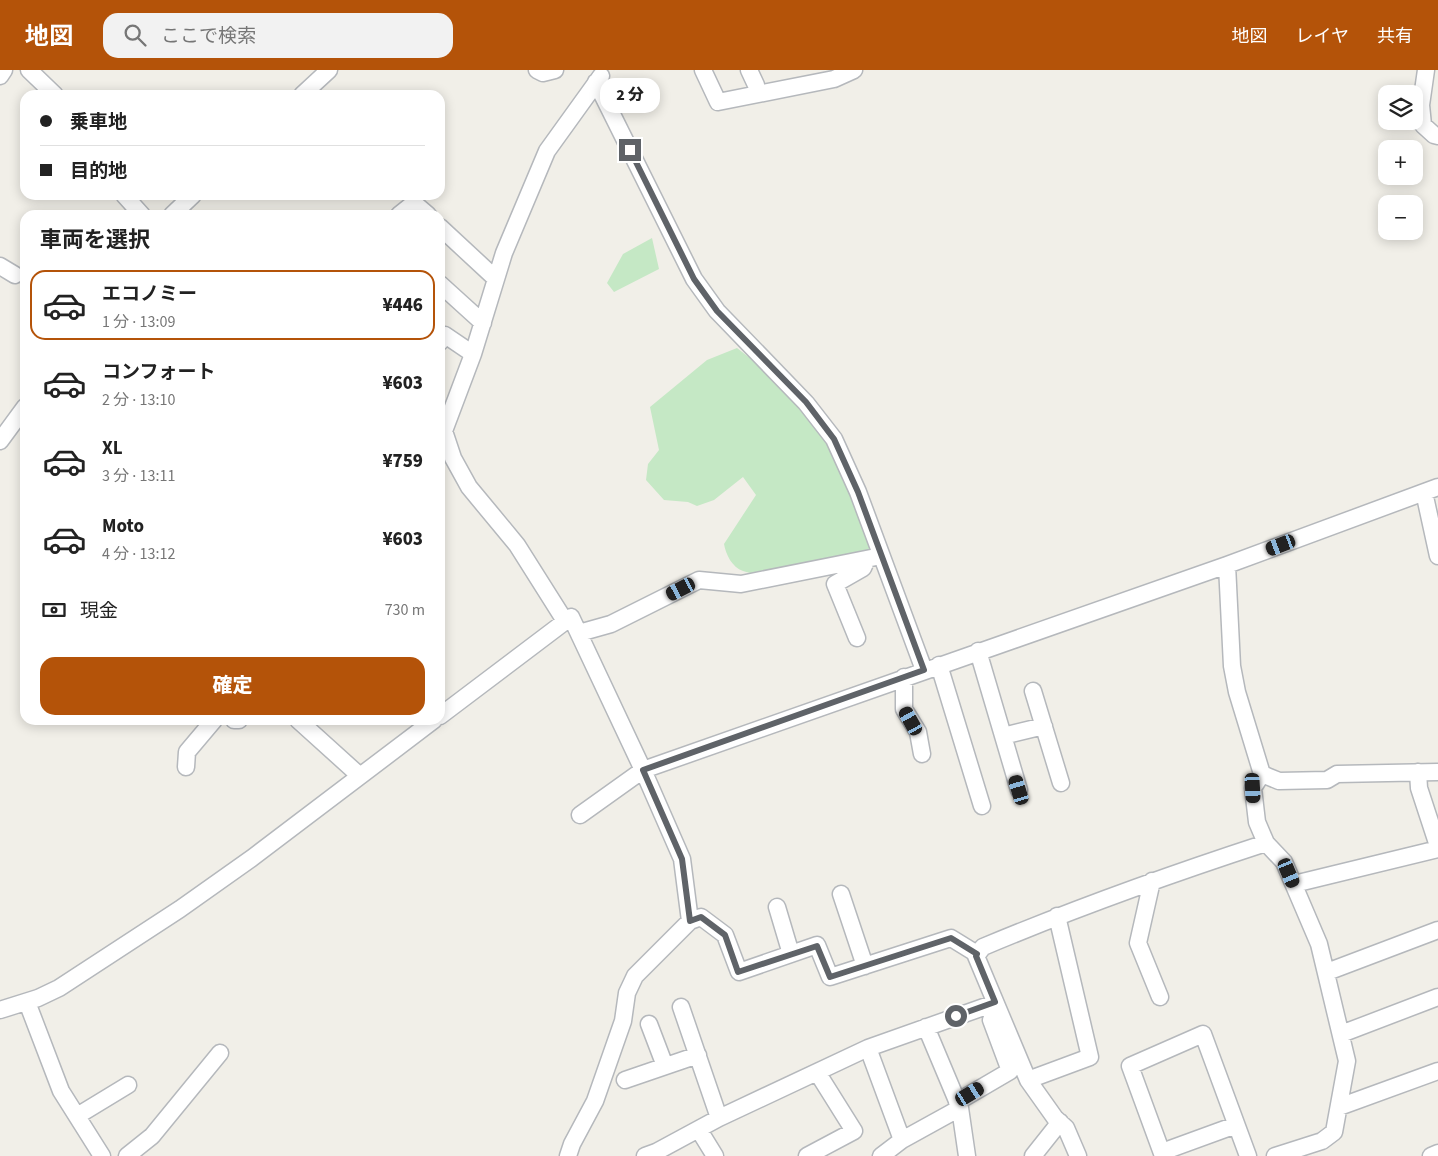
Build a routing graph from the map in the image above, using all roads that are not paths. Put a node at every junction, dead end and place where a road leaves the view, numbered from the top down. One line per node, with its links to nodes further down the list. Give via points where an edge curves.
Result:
1 (4, 70): 10 (street)
2 (29, 70): 11 (street)
3 (329, 70): 12 (street)
4 (537, 70): 5 (street, via 543,74)
5 (555, 70)
6 (703, 70): 7 (street, via 718,102 834,79)
7 (854, 70)
8 (1426, 70): 13 (street, via 1421,105 1423,125)
9 (601, 74): 23 (street, via 547,151); 34 (street, via 694,279 717,311 806,402 834,439 858,492)
10 (0, 76)
11 (50, 90)
12 (307, 90)
13 (1438, 136)
14 (128, 200): 16 (street)
15 (188, 200): 17 (street)
16 (138, 210)
17 (177, 210)
18 (405, 210): 19 (street, via 414,203)
19 (422, 210)
20 (445, 232): 23 (street)
21 (0, 266): 22 (street)
22 (15, 275)
23 (496, 279): 25 (street)
24 (445, 289): 25 (street)
25 (482, 323): 27 (street)
26 (445, 335): 27 (street)
27 (473, 354): 28 (street)
28 (445, 412)
29 (20, 414): 31 (street)
30 (445, 439): 36 (street, via 469,487 517,546)
31 (0, 441)
32 (1431, 489): 33 (street); 35 (street)
33 (1438, 556)
34 (874, 557): 37 (street, via 741,584 699,580 611,624); 38 (street, via 863,568 835,584); 40 (street)
35 (1227, 566): 39 (street); 54 (street, via 1232,666)
36 (565, 622): 37 (street, via 571,617); 43 (street)
37 (579, 633): 51 (street)
38 (857, 638)
39 (978, 651): 40 (street); 48 (street)
40 (931, 668): 41 (street); 58 (street)
41 (904, 677): 49 (street, via 904,708 918,732); 51 (street)
42 (1033, 691): 47 (street)
43 (445, 712)
44 (210, 725): 50 (street, via 187,752)
45 (304, 725): 55 (street)
46 (427, 725): 55 (street)
47 (1044, 726): 48 (street); 56 (street)
48 (1003, 736): 57 (street)
49 (922, 754)
50 (186, 767)
51 (643, 770): 59 (street); 67 (street, via 682,859)
52 (1418, 772): 53 (street); 54 (street, via 1337,774 1327,780 1279,782); 61 (street, via 1419,788)
53 (1438, 772)
54 (1262, 774): 60 (street, via 1253,788 1257,822)
55 (360, 776): 75 (street, via 180,910 59,988)
56 (1060, 784)
57 (1019, 790)
58 (982, 806)
59 (580, 815)
60 (1266, 842): 62 (street); 63 (street, via 1284,862)
61 (1438, 847): 63 (street)
62 (1152, 881): 66 (street); 73 (street, via 1138,943)
63 (1294, 884): 72 (street)
64 (841, 894): 71 (street)
65 (777, 906): 69 (street)
66 (1057, 916): 70 (street, via 983,947); 89 (street, via 1090,1057)
67 (690, 921): 69 (street, via 701,917 725,935 738,972); 103 (street, via 635,976 626,993 623,1021 595,1101)
68 (1438, 930): 72 (street)
69 (791, 954): 71 (street, via 817,946 830,977)
70 (977, 954): 71 (street, via 951,938); 76 (street)
71 (865, 966)
72 (1327, 972): 81 (street)
73 (1160, 997)
74 (1438, 997): 81 (street)
75 (27, 1002): 78 (street); 93 (street, via 61,1091)
76 (990, 1004): 80 (street); 89 (street); 91 (street, via 1010,1071)
77 (681, 1007): 84 (street)
78 (0, 1010)
79 (649, 1024): 85 (street)
80 (926, 1027): 82 (street); 91 (street)
81 (1341, 1034): 92 (street, via 1347,1061)
82 (868, 1048): 87 (street); 98 (street)
83 (220, 1053): 102 (street, via 152,1136)
84 (698, 1055): 85 (street); 94 (street)
85 (665, 1066): 88 (street)
86 (1438, 1071): 92 (street)
87 (817, 1072): 94 (street); 106 (street, via 854,1131)
88 (624, 1080)
89 (1028, 1080): 95 (street)
90 (128, 1085): 93 (street)
91 (959, 1105): 98 (street); 108 (street)
92 (1339, 1107): 112 (street, via 1334,1132 1322,1141)
93 (77, 1116): 101 (street)
94 (719, 1118): 97 (street)
95 (1060, 1122): 109 (street); 110 (street)
96 (1236, 1125): 100 (street); 100 (street, via 1203,1034 1130,1066); 111 (street)
97 (699, 1130): 104 (street); 105 (street)
98 (902, 1140): 107 (street)
99 (1438, 1153): 113 (street)
100 (1162, 1154)
101 (102, 1156)
102 (127, 1156)
103 (568, 1156)
104 (644, 1156)
105 (715, 1156)
106 (806, 1156)
107 (881, 1156)
108 (967, 1156)
109 (1033, 1156)
110 (1078, 1156)
111 (1248, 1156)
112 (1275, 1156)
113 (1431, 1156)

